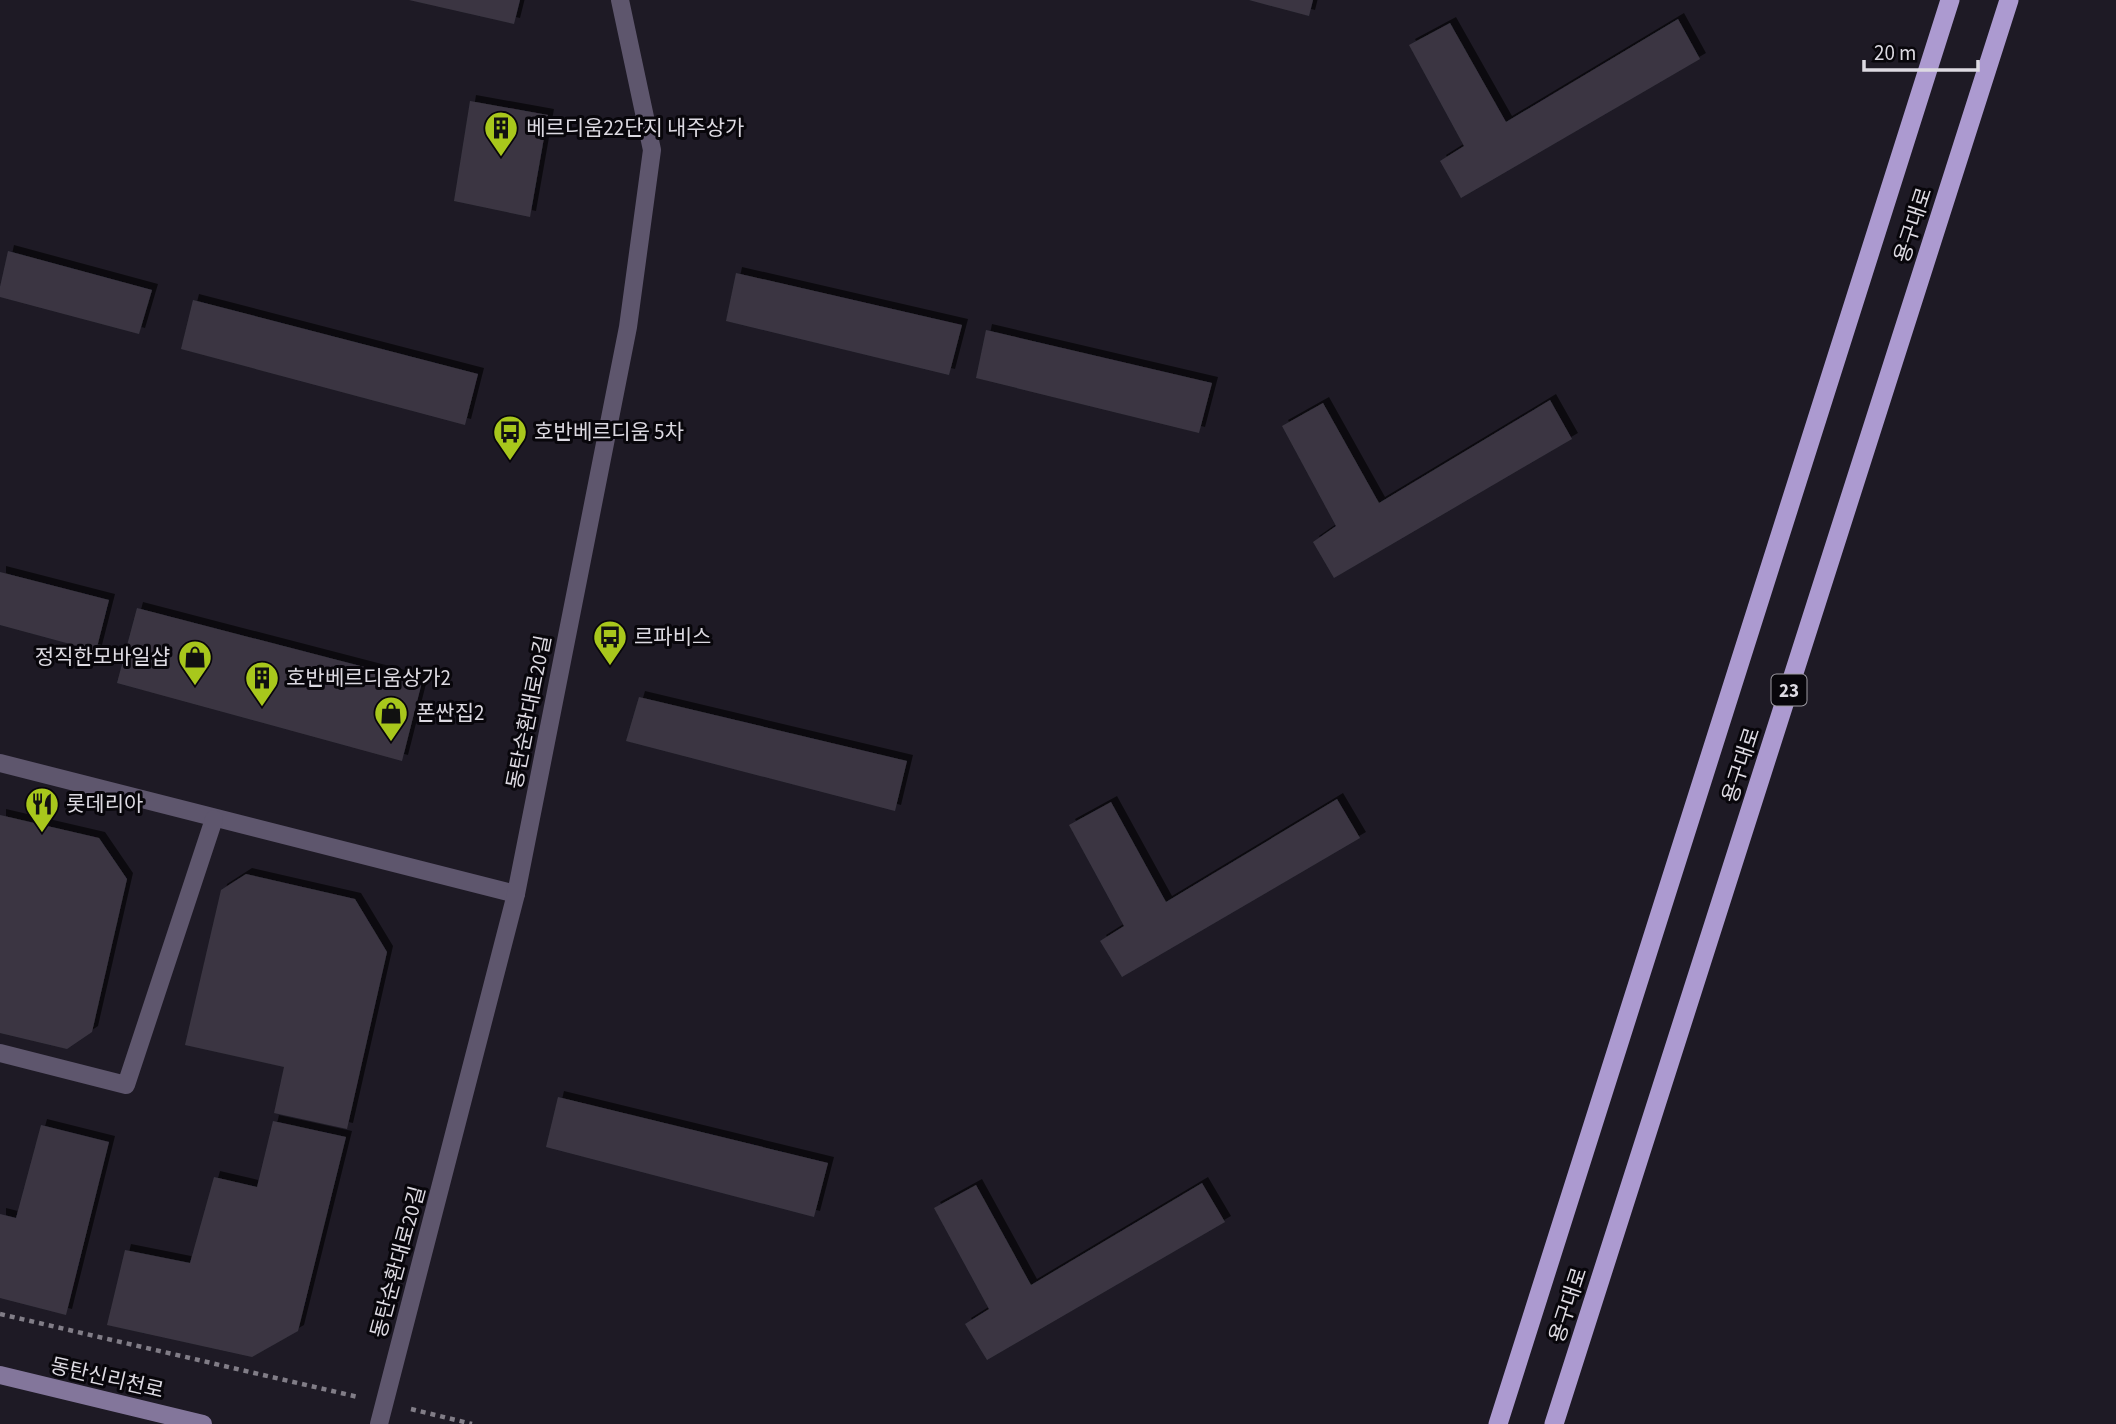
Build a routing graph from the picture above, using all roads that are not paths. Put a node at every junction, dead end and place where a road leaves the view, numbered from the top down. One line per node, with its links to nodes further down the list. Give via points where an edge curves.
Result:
1 (620, 0): 6 (street, 동탄순환대로20길, via 652,150 628,327)
2 (1950, 0): 11 (highway, 용구대로)
3 (2009, 0): 12 (highway, 용구대로 / 23)
4 (0, 762): 5 (street)
5 (214, 819): 6 (street); 7 (street, via 126,1085)
6 (516, 894): 10 (street, 동탄순환대로20길)
7 (0, 1053)
8 (0, 1375): 9 (main road, 동탄신리천로)
9 (203, 1424)
10 (379, 1424)
11 (1498, 1424)
12 (1554, 1424)

